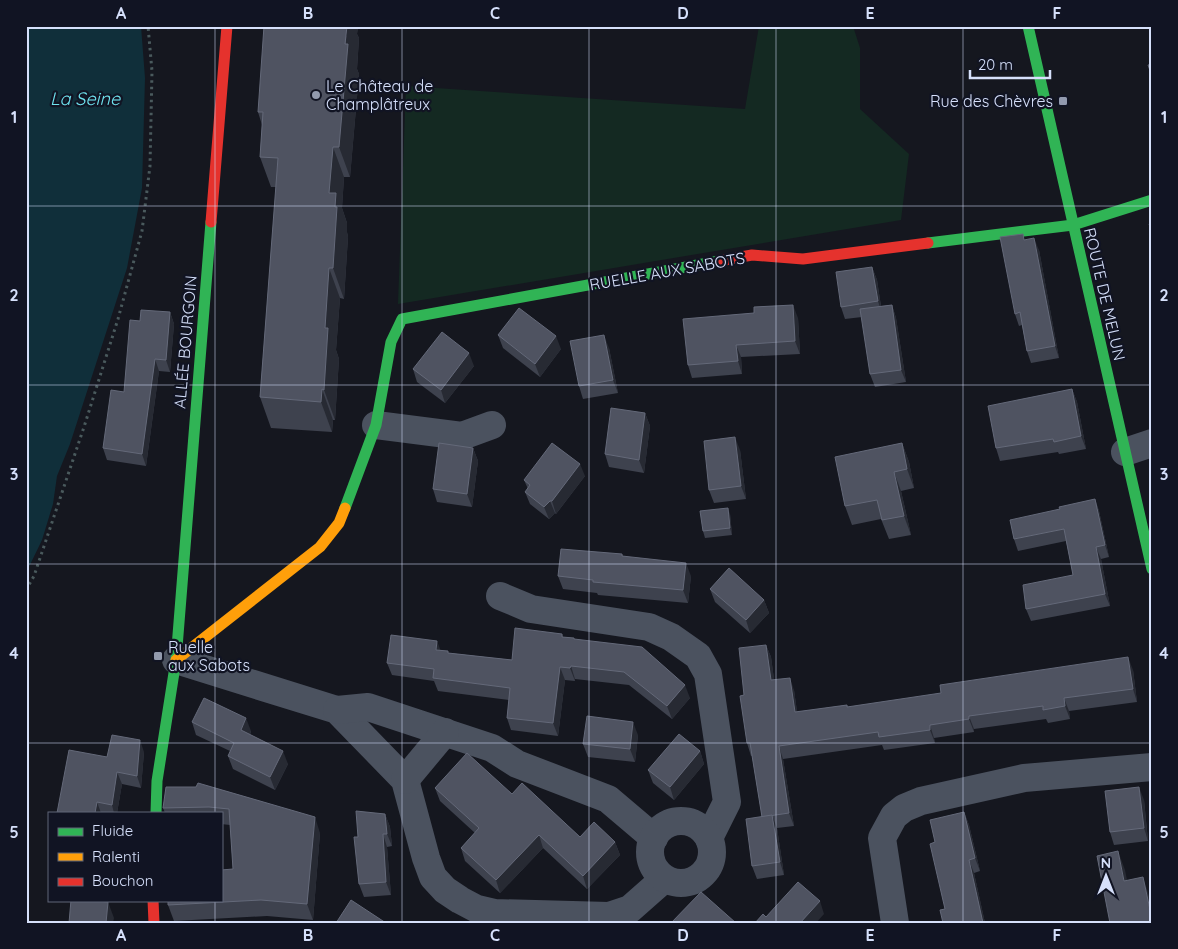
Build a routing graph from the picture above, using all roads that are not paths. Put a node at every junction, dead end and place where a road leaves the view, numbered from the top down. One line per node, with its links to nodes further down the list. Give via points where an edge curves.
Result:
1 (226, 26): 11 (street, ALLÉE BOURGOIN)
2 (1028, 26): 4 (street, ROUTE DE MELUN)
3 (1152, 200): 4 (street)
4 (1073, 225): 5 (street, RUELLE AUX SABOTS, via 803,259 752,255 402,319 391,342); 8 (street, ROUTE DE MELUN)
5 (376, 425): 6 (street, via 462,436); 11 (street, RUELLE AUX SABOTS, via 339,522 320,547)
6 (492, 425)
7 (1152, 443): 8 (street)
8 (1125, 452): 9 (street, ROUTE DE MELUN)
9 (1152, 568)
10 (500, 596): 18 (street, via 530,609 649,627 671,637 698,656 708,674 727,802)
11 (176, 660): 12 (street); 16 (street, ALLÉE BOURGOIN)
12 (337, 710): 13 (street, via 368,707); 15 (street)
13 (445, 732): 15 (street); 17 (street, via 492,748 517,764 608,799)
14 (1152, 767): 22 (street, via 1024,778 904,808 894,816 882,838)
15 (405, 780): 19 (street, via 433,877 445,890 478,909 494,913 609,916 630,909)
16 (156, 812)
17 (654, 838): 18 (street, via 667,824 686,822 695,824); 19 (street, via 650,856)
18 (709, 838): 19 (street, via 712,858 702,875 684,883)
19 (664, 879)
20 (153, 902): 21 (street)
21 (154, 923)
22 (895, 923)

